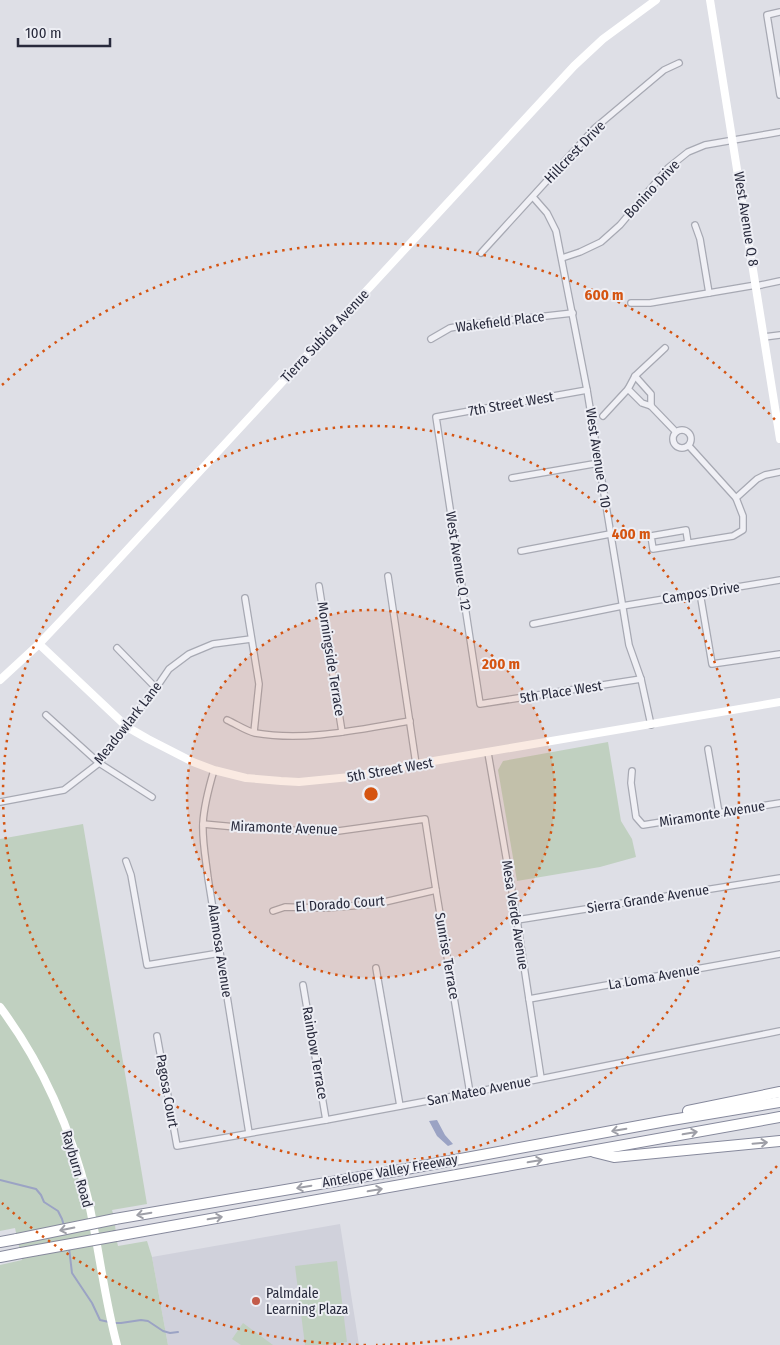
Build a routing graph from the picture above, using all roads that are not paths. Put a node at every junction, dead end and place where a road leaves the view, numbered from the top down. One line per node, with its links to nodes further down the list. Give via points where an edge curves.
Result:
1 (656, 0): 45 (street, Tierra Subida Avenue, via 603,39 574,66)
2 (710, 0): 7 (street, West Avenue Q 8)
3 (780, 12): 5 (street, via 767,16)
4 (679, 63): 8 (street, Hillcrest Drive, via 664,70 595,128)
5 (780, 95)
6 (780, 132): 7 (street, Bonino Drive)
7 (733, 140): 11 (street, Bonino Drive, via 688,152 668,168 620,225 601,242); 13 (street, West Avenue Q 8)
8 (532, 197): 10 (street, Hillcrest Drive); 11 (street, West Avenue Q 10, via 547,213 556,231)
9 (695, 225): 14 (street)
10 (481, 253)
11 (562, 258): 16 (street, West Avenue Q 10)
12 (780, 281): 13 (street)
13 (756, 285): 14 (street); 18 (street, West Avenue Q 8)
14 (709, 293): 15 (street, via 650,303)
15 (631, 302)
16 (573, 313): 19 (street, Wakefield Place, via 466,325 450,328); 23 (street, West Avenue Q 10)
17 (780, 335): 18 (street)
18 (764, 337): 28 (street, West Avenue Q 8)
19 (431, 339)
20 (665, 348): 21 (street)
21 (635, 376): 22 (street); 24 (street, via 651,394)
22 (628, 389): 24 (street, via 642,403); 25 (street)
23 (587, 390): 26 (street, 7th Street West); 30 (street, West Avenue Q 10)
24 (652, 406): 27 (street)
25 (602, 416)
26 (436, 418): 51 (street, West Avenue Q 12)
27 (676, 432): 29 (street, via 688,432 692,438); 29 (street, via 673,438 676,446 684,449)
28 (780, 439)
29 (689, 446): 33 (street)
30 (599, 463): 32 (street); 34 (street, West Avenue Q 10)
31 (780, 472): 33 (street, via 756,479)
32 (512, 478)
33 (736, 498): 35 (street, via 743,516 743,530 733,536)
34 (610, 534): 36 (street); 42 (street, West Avenue Q 10)
35 (688, 543): 35 (street, via 653,549 651,536 686,530)
36 (521, 551)
37 (388, 576): 55 (street)
38 (780, 580): 40 (street, Campos Drive)
39 (320, 586): 59 (street, Morningside Terrace)
40 (700, 593): 42 (street, Campos Drive); 47 (street, via 712,664)
41 (245, 598): 44 (street)
42 (622, 606): 43 (street, Campos Drive); 48 (street, West Avenue Q 10)
43 (533, 624)
44 (251, 638): 50 (street, Meadowlark Lane, via 213,644 189,654 169,669); 58 (street, via 259,684)
45 (39, 644): 49 (street, Tierra Subida Avenue); 57 (street, 5th Street West)
46 (117, 648): 50 (street)
47 (780, 654)
48 (641, 679): 51 (street, 5th Place West); 56 (street, West Avenue Q 10)
49 (0, 680)
50 (156, 688): 57 (street, Meadowlark Lane)
51 (480, 704)
52 (780, 704): 56 (street, 5th Street West)
53 (46, 715): 62 (street)
54 (227, 720): 58 (street)
55 (410, 721): 59 (street); 63 (street)
56 (651, 725): 61 (street, 5th Street West)
57 (127, 727): 62 (street, Meadowlark Lane); 64 (street, 5th Street West)
58 (254, 732): 59 (street, via 296,736)
59 (342, 732)
60 (708, 749): 69 (street)
61 (488, 753): 63 (street, 5th Street West); 76 (street, Mesa Verde Avenue)
62 (99, 763): 66 (street); 67 (street, Meadowlark Lane, via 64,790)
63 (416, 764): 64 (street, 5th Street West, via 350,777 299,782 246,778)
64 (214, 770): 71 (street, Alamosa Avenue)
65 (632, 771): 69 (street, Miramonte Avenue, via 636,817 643,825)
66 (152, 797)
67 (0, 802)
68 (780, 803): 69 (street, Miramonte Avenue)
69 (718, 813)
70 (425, 819): 71 (street, Miramonte Avenue, via 331,832); 74 (street, Sunrise Terrace)
71 (203, 824): 77 (street, Alamosa Avenue)
72 (126, 861): 77 (street, via 132,875 147,965)
73 (780, 878): 76 (street, Sierra Grande Avenue)
74 (436, 890): 75 (street, El Dorado Court, via 376,904 285,907); 87 (street, Sunrise Terrace)
75 (273, 911)
76 (516, 920): 81 (street, Mesa Verde Avenue)
77 (220, 953): 93 (street, Alamosa Avenue)
78 (780, 954): 81 (street, La Loma Avenue)
79 (376, 968): 89 (street)
80 (303, 985): 91 (street, Rainbow Terrace)
81 (529, 999): 85 (street, Mesa Verde Avenue)
82 (0, 1007): 99 (street, Rayburn Road, via 31,1053 69,1137 88,1200)
83 (780, 1031): 85 (street, San Mateo Avenue)
84 (157, 1036): 95 (street, Pagosa Court)
85 (541, 1078): 87 (street, San Mateo Avenue)
86 (780, 1092): 92 (highway, via 688,1110)
87 (470, 1093): 89 (street, San Mateo Avenue)
88 (780, 1102): 92 (highway, Antelope Valley Freeway)
89 (400, 1106): 91 (street, San Mateo Avenue)
90 (780, 1118): 96 (highway, Antelope Valley Freeway, one-way to 90)
91 (326, 1120): 93 (street, San Mateo Avenue)
92 (666, 1121): 97 (highway, Antelope Valley Freeway, one-way to 97, bridge)
93 (249, 1133): 95 (street, San Mateo Avenue)
94 (780, 1141): 96 (highway, one-way to 94, via 614,1157)
95 (177, 1146)
96 (590, 1151): 98 (highway, Antelope Valley Freeway, one-way to 96, bridge)
97 (0, 1242)
98 (0, 1257)
99 (117, 1345)

